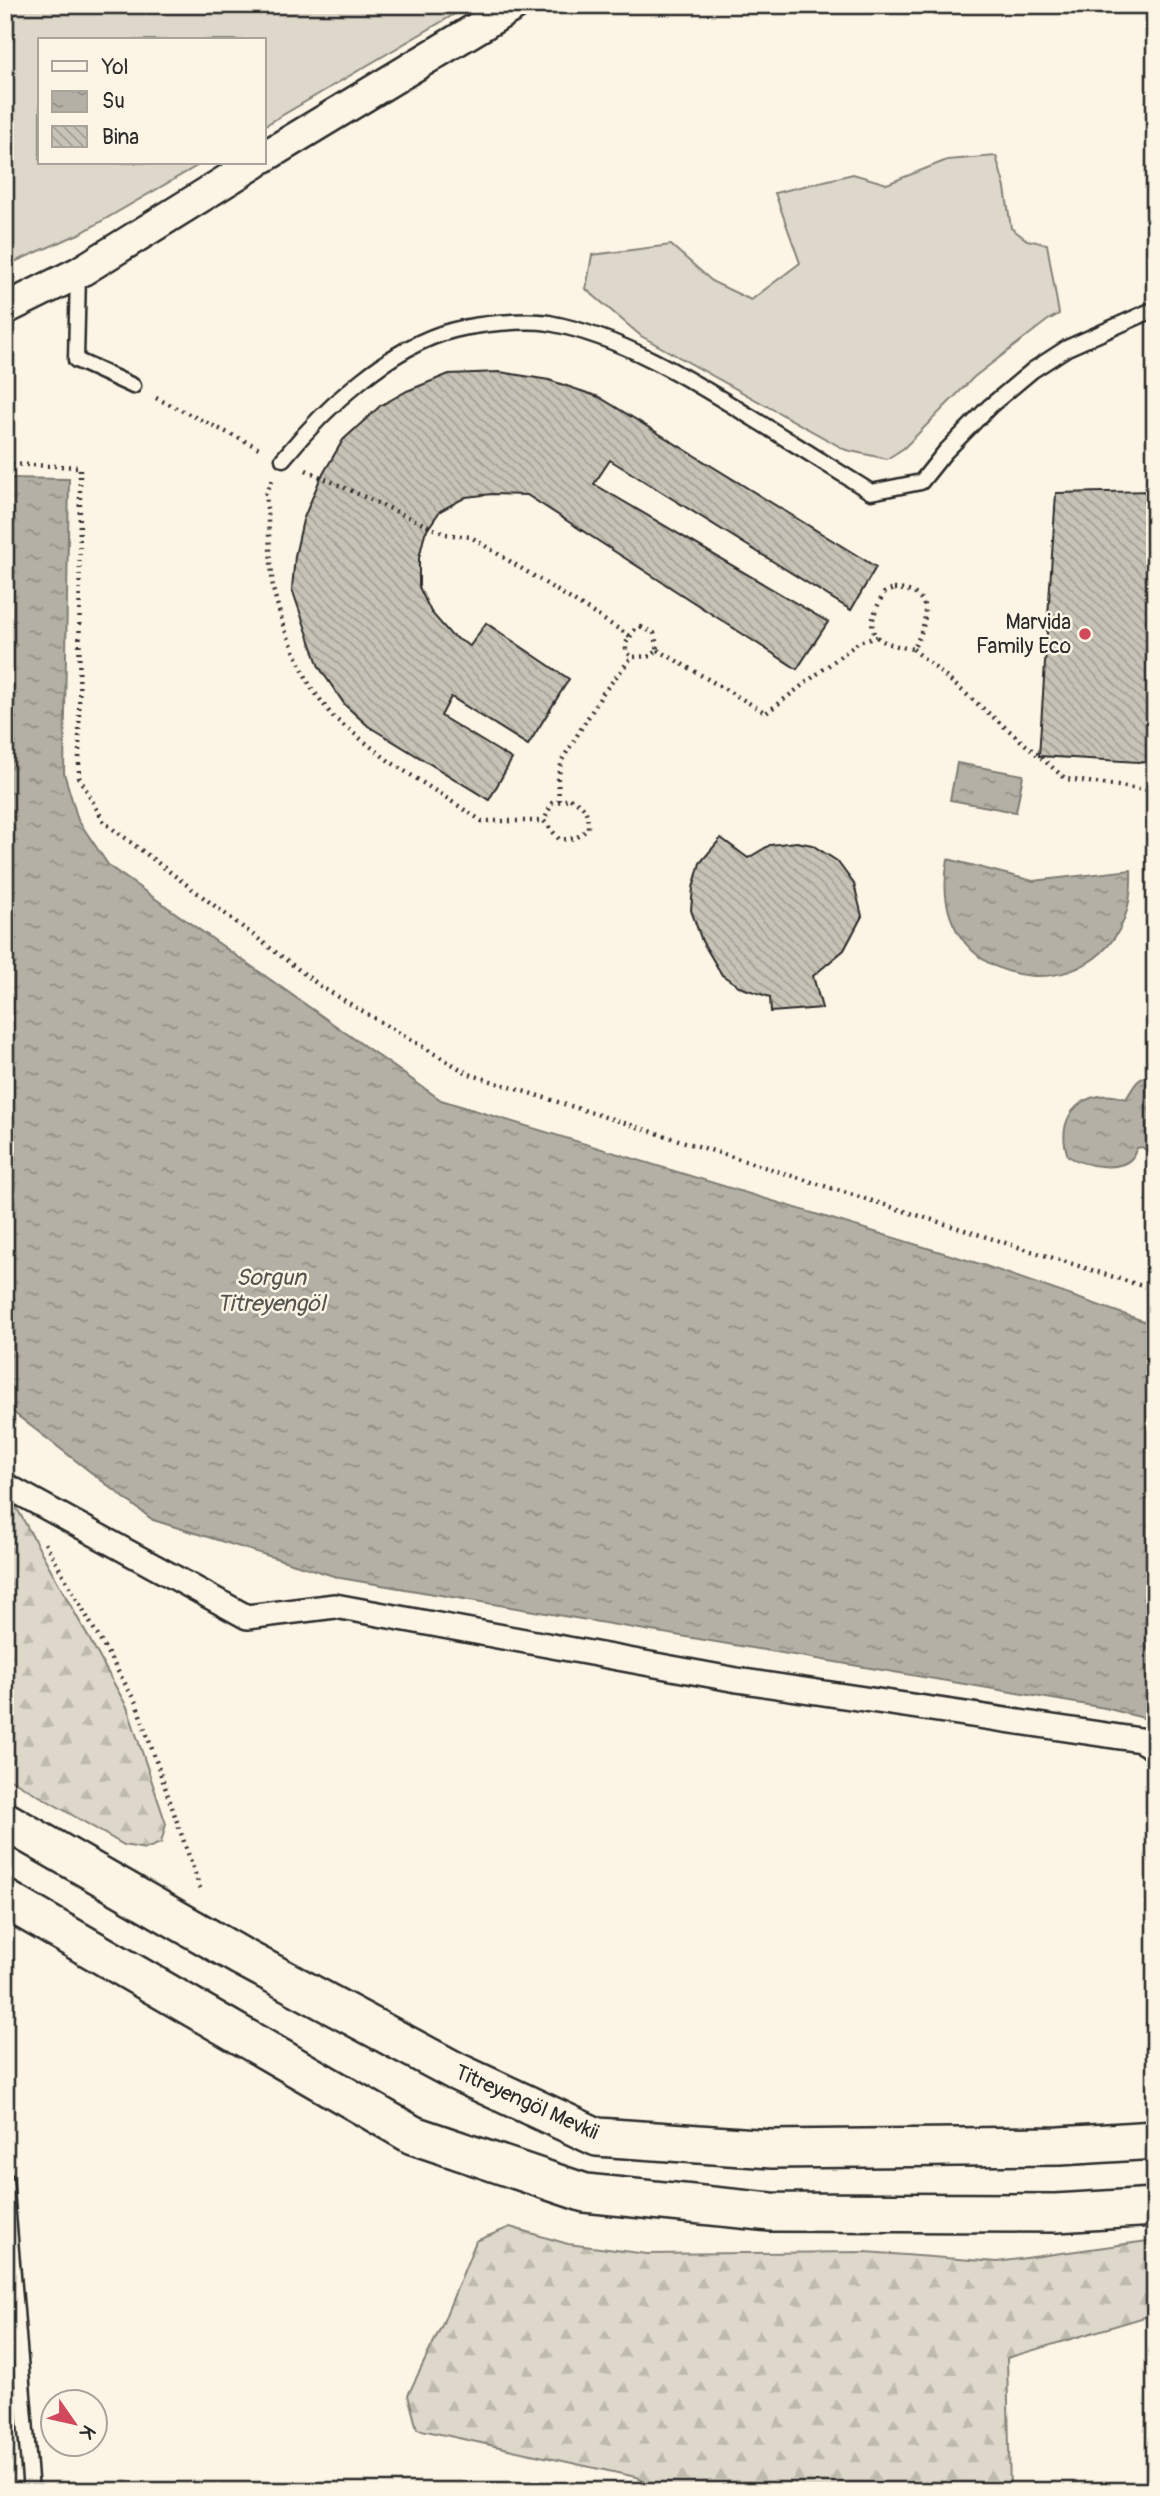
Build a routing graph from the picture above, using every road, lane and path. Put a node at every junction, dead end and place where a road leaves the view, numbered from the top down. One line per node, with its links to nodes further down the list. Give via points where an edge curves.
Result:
1 (515, 5): 2 (street)
2 (266, 156)
3 (253, 164): 4 (street)
4 (78, 274): 5 (street); 7 (lane, via 76,360)
5 (5, 309)
6 (1155, 309): 8 (lane, via 1067,348 1033,370 990,406 921,482 871,492 698,384 615,343 545,323 479,325 451,330 417,345 346,393)
7 (133, 386): 8 (path)
8 (282, 459): 10 (path, via 445,534 471,537); 17 (path, via 265,494 273,589 287,637 310,686 333,717 358,738 482,821)
9 (5, 464): 18 (path, via 80,467 79,777 104,822 323,988 469,1074)
10 (630, 636): 13 (path, via 641,627 649,630); 14 (path, via 626,651)
11 (877, 637): 12 (path); 12 (path, via 871,616 884,593 905,590 923,602 926,614); 13 (path, via 859,642 766,713)
12 (913, 649): 15 (path, via 1066,779)
13 (658, 650): 14 (path, via 650,656)
14 (632, 657): 16 (path, via 603,693 562,761)
15 (1155, 791)
16 (559, 801): 17 (path, via 552,803); 17 (path, via 580,803 588,816 588,828 580,837 559,839)
17 (544, 821)
18 (1155, 1290)
19 (11, 1488): 20 (street, via 247,1617 335,1606 737,1680 1140,1740); 23 (path, via 136,1703)
20 (1155, 1749)
21 (5, 1821): 24 (street, Titreyengöl Mevkii, via 240,1956 455,2071 597,2137 772,2149 1060,2146)
22 (5, 1899): 26 (street, via 413,2135 585,2193 771,2212 1056,2213)
23 (204, 1899)
24 (1155, 2140)
25 (5, 2179): 27 (lane)
26 (1155, 2207)
27 (31, 2491)

